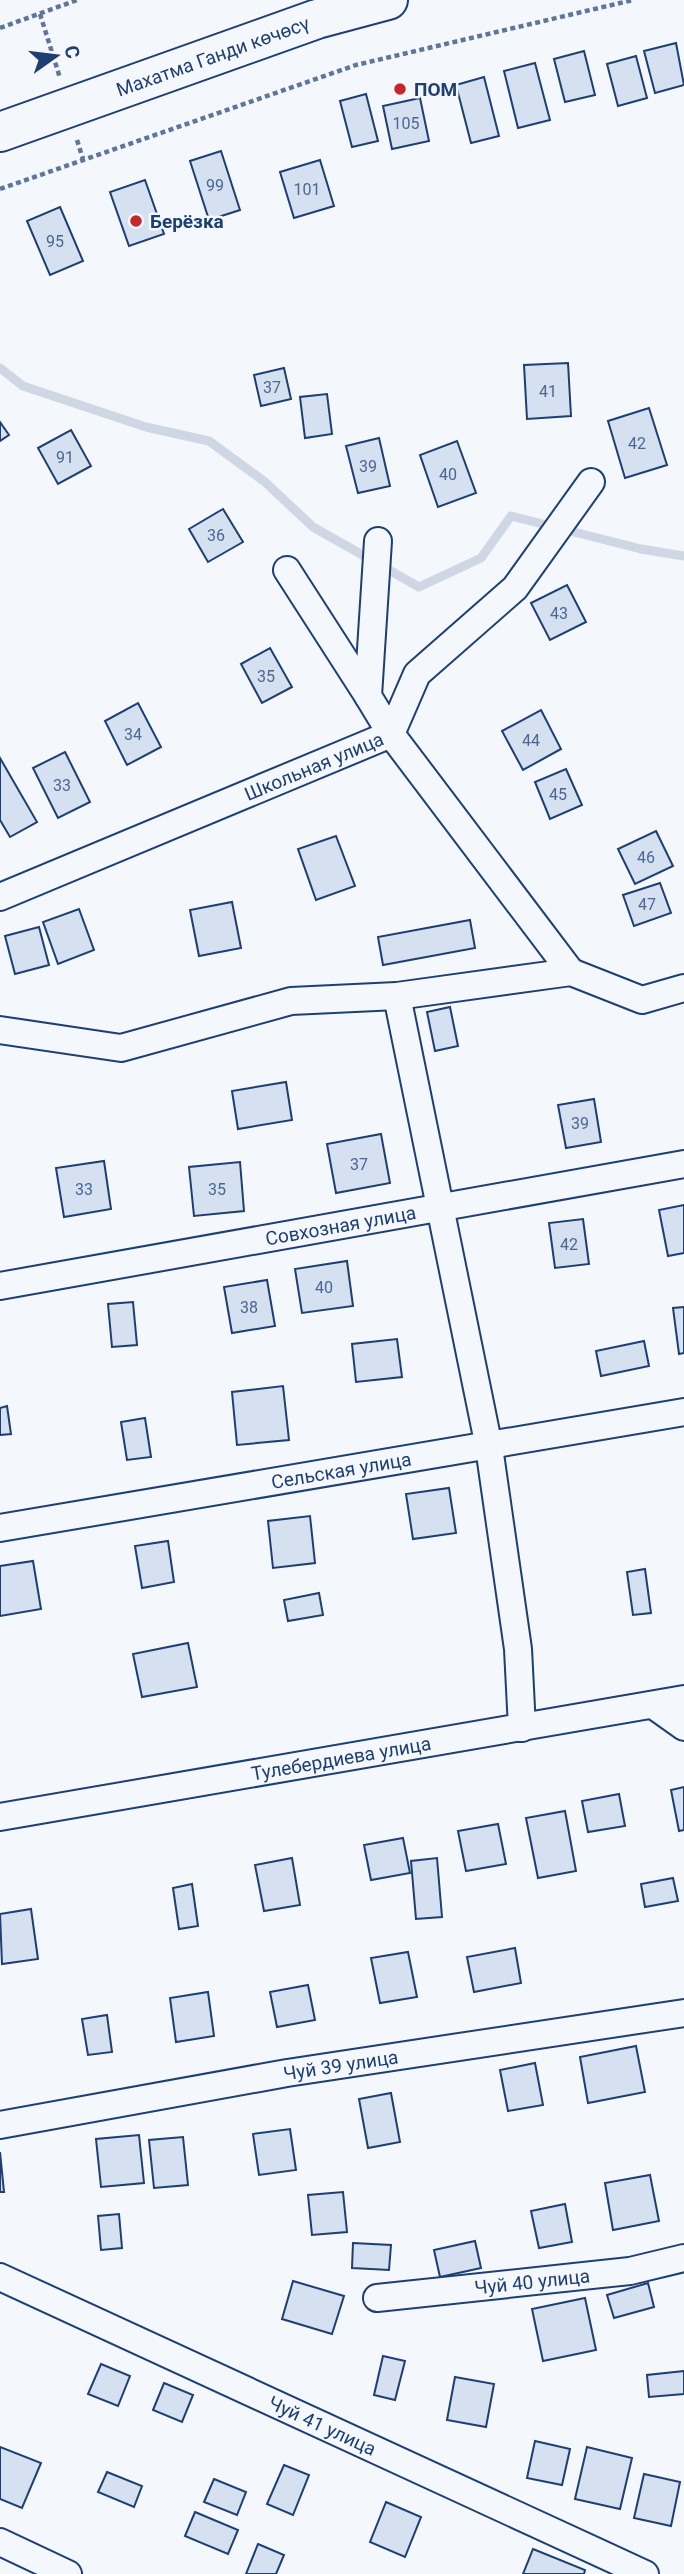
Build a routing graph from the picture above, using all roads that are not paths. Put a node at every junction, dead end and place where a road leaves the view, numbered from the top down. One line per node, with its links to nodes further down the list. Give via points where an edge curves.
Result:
1 (388, 0): 2 (main road, Махатма Ганди көчөсү, via 317,19)
2 (0, 132)
3 (591, 482): 7 (street, via 515,587 417,674)
4 (378, 541): 6 (street)
5 (287, 570): 6 (street)
6 (369, 696): 7 (street)
7 (391, 734): 8 (street, Школьная улица); 9 (street, Школьная улица)
8 (0, 897)
9 (571, 972): 10 (street, via 642,1000); 11 (street)
10 (684, 988)
11 (397, 996): 12 (street, via 291,1001 121,1048); 14 (street)
12 (0, 1030)
13 (684, 1164): 14 (street, Совхозная улица)
14 (440, 1206): 15 (street, Совхозная улица); 17 (street)
15 (0, 1286)
16 (684, 1412): 17 (street, Сельская улица)
17 (489, 1447): 18 (street, Сельская улица); 21 (street, via 518,1649)
18 (0, 1528)
19 (684, 1699): 20 (street, Тулебердиева улица)
20 (653, 1705): 21 (street, Тулебердиева улица); 22 (street)
21 (522, 1727): 23 (street, Тулебердиева улица)
22 (684, 1727)
23 (0, 1817)
24 (684, 2012): 25 (street, Чуй 39 улица, via 287,2073)
25 (0, 2124)
26 (684, 2258): 28 (street, Чуй 40 улица, via 630,2271)
27 (0, 2277): 31 (street, Чуй 41 улица)
28 (377, 2298)
29 (0, 2542): 30 (street)
30 (68, 2574)
31 (645, 2574)

